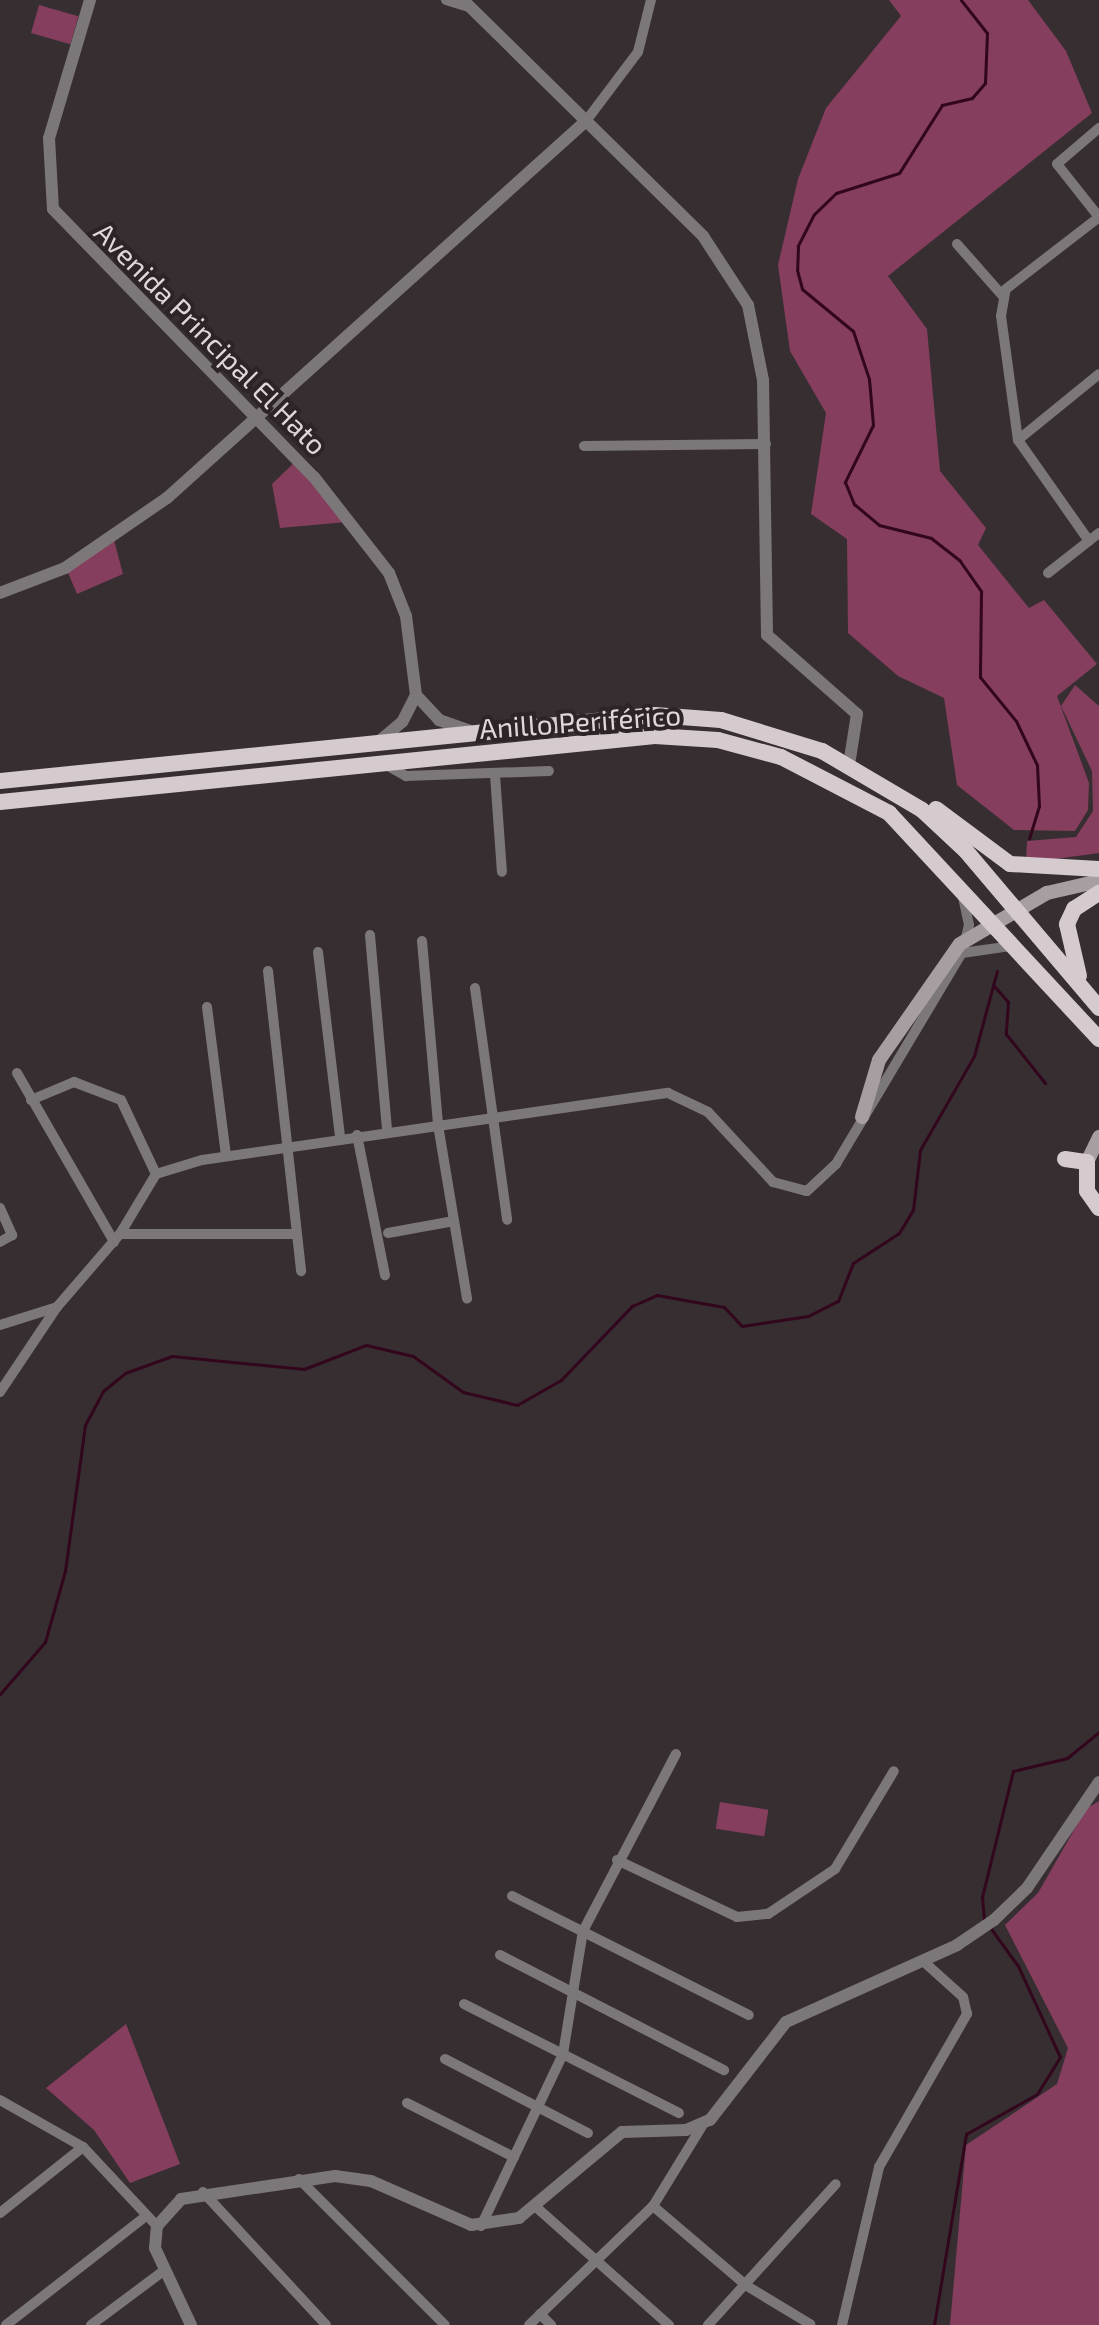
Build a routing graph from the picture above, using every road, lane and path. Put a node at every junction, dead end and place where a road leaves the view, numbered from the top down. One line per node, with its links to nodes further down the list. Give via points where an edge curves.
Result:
1 (90, 0): 11 (street, Avenida Principal El Hato, via 49,138 53,209)
2 (446, 0): 4 (street)
3 (651, 0): 5 (street, via 638,52)
4 (465, 3): 5 (street)
5 (586, 121): 11 (street); 13 (street, via 703,236 731,274 758,328)
6 (1099, 128): 7 (street, via 1057,164)
7 (1099, 217): 9 (street)
8 (957, 244): 9 (street)
9 (1002, 295): 12 (street, via 1008,404)
10 (1099, 374): 12 (street)
11 (257, 418): 18 (street, via 114,539); 19 (street, Avenida Principal El Hato, via 389,573 406,616)
12 (1018, 440): 16 (street)
13 (766, 444): 14 (street); 23 (street, via 767,635 857,714)
14 (584, 446)
15 (1099, 533): 16 (street)
16 (1089, 541): 17 (street)
17 (1048, 573)
18 (0, 593)
19 (416, 695): 20 (street, via 439,720); 21 (street, via 402,722)
20 (488, 730): 21 (highway, Anillo Periférico); 23 (highway, Anillo Periférico, via 655,715 721,720)
21 (379, 741): 27 (highway, Anillo Periférico)
22 (384, 763): 25 (street, via 406,776); 28 (highway, Anillo Periférico); 31 (highway, Anillo Periférico, via 655,736 718,740 836,781 889,813)
23 (849, 765): 26 (highway, Anillo Periférico)
24 (549, 771): 25 (street)
25 (495, 775): 30 (street)
26 (865, 775): 29 (highway, via 895,780 1010,864); 41 (highway, Anillo Periférico, via 966,851)
27 (0, 781)
28 (0, 802)
29 (1099, 869)
30 (502, 872)
31 (956, 880): 36 (highway, Anillo Periférico); 38 (street, via 969,925)
32 (1099, 881): 47 (main road, via 1066,886 1011,910 960,944 879,1060)
33 (1099, 893): 41 (highway, via 1074,909 1067,924 1067,945)
34 (370, 935): 49 (street)
35 (422, 941): 48 (street)
36 (1017, 948): 38 (street, via 989,945); 43 (highway, Anillo Periférico)
37 (318, 952): 51 (street)
38 (962, 953): 47 (street)
39 (268, 971): 53 (street)
40 (475, 988): 46 (street)
41 (1094, 1002)
42 (207, 1007): 54 (street)
43 (1099, 1039)
44 (17, 1073): 45 (street)
45 (31, 1100): 57 (street, via 74,1082 121,1100); 64 (street)
46 (488, 1116): 47 (street, via 668,1093 708,1112 773,1182 796,1191 826,1178); 48 (street); 60 (street)
47 (862, 1117)
48 (438, 1125): 49 (street); 61 (street)
49 (387, 1131): 50 (street)
50 (357, 1135): 51 (street); 67 (street)
51 (340, 1137): 53 (street)
52 (1099, 1137): 56 (main road)
53 (287, 1146): 54 (street); 63 (street)
54 (226, 1155): 57 (street)
55 (1065, 1159): 56 (highway)
56 (1087, 1162): 59 (highway, via 1087,1191)
57 (156, 1174): 64 (street)
58 (0, 1208): 65 (street, via 12,1235)
59 (1099, 1208)
60 (507, 1220)
61 (454, 1221): 62 (street); 68 (street)
62 (388, 1233)
63 (294, 1234): 64 (street); 66 (street)
64 (117, 1238): 69 (street)
65 (0, 1242)
66 (301, 1271)
67 (385, 1275)
68 (467, 1299)
69 (57, 1307): 70 (street); 71 (street)
70 (0, 1325)
71 (0, 1392)
72 (676, 1754): 75 (street)
73 (894, 1771): 75 (street, via 835,1869 768,1914 737,1917)
74 (1099, 1782): 79 (street, via 1027,1888 957,1945)
75 (617, 1860): 77 (street)
76 (512, 1896): 77 (street)
77 (583, 1931): 80 (street); 82 (street)
78 (500, 1955): 80 (street)
79 (923, 1961): 90 (street, via 777,2027); 119 (street, via 963,1997 967,2014 879,2167)
80 (577, 1995): 83 (street); 85 (street)
81 (464, 2004): 83 (street)
82 (749, 2015)
83 (563, 2054): 88 (street); 89 (street)
84 (445, 2059): 88 (street)
85 (724, 2070)
86 (0, 2100): 92 (street)
87 (407, 2103): 93 (street)
88 (537, 2108): 91 (street); 93 (street)
89 (679, 2113)
90 (702, 2126): 98 (street); 99 (street, via 622,2132)
91 (588, 2133)
92 (83, 2147): 100 (street); 101 (street)
93 (514, 2157): 97 (street)
94 (299, 2179): 96 (street); 104 (street, via 371,2181); 114 (street)
95 (836, 2184): 107 (street)
96 (203, 2192): 103 (street, via 165,2210); 113 (street)
97 (493, 2200): 102 (street); 104 (street)
98 (653, 2206): 105 (street); 107 (street)
99 (536, 2207): 102 (street); 105 (street)
100 (0, 2213)
101 (142, 2219): 103 (street); 110 (street)
102 (502, 2223): 104 (street)
103 (157, 2226): 106 (street)
104 (481, 2226)
105 (596, 2259): 108 (street); 117 (street)
106 (162, 2272): 111 (street); 112 (street)
107 (747, 2286): 109 (street); 118 (street)
108 (540, 2314): 115 (street); 116 (street)
109 (810, 2324)
110 (6, 2325)
111 (91, 2325)
112 (191, 2325)
113 (326, 2325)
114 (445, 2325)
115 (529, 2325)
116 (551, 2325)
117 (669, 2325)
118 (708, 2325)
119 (842, 2325)

